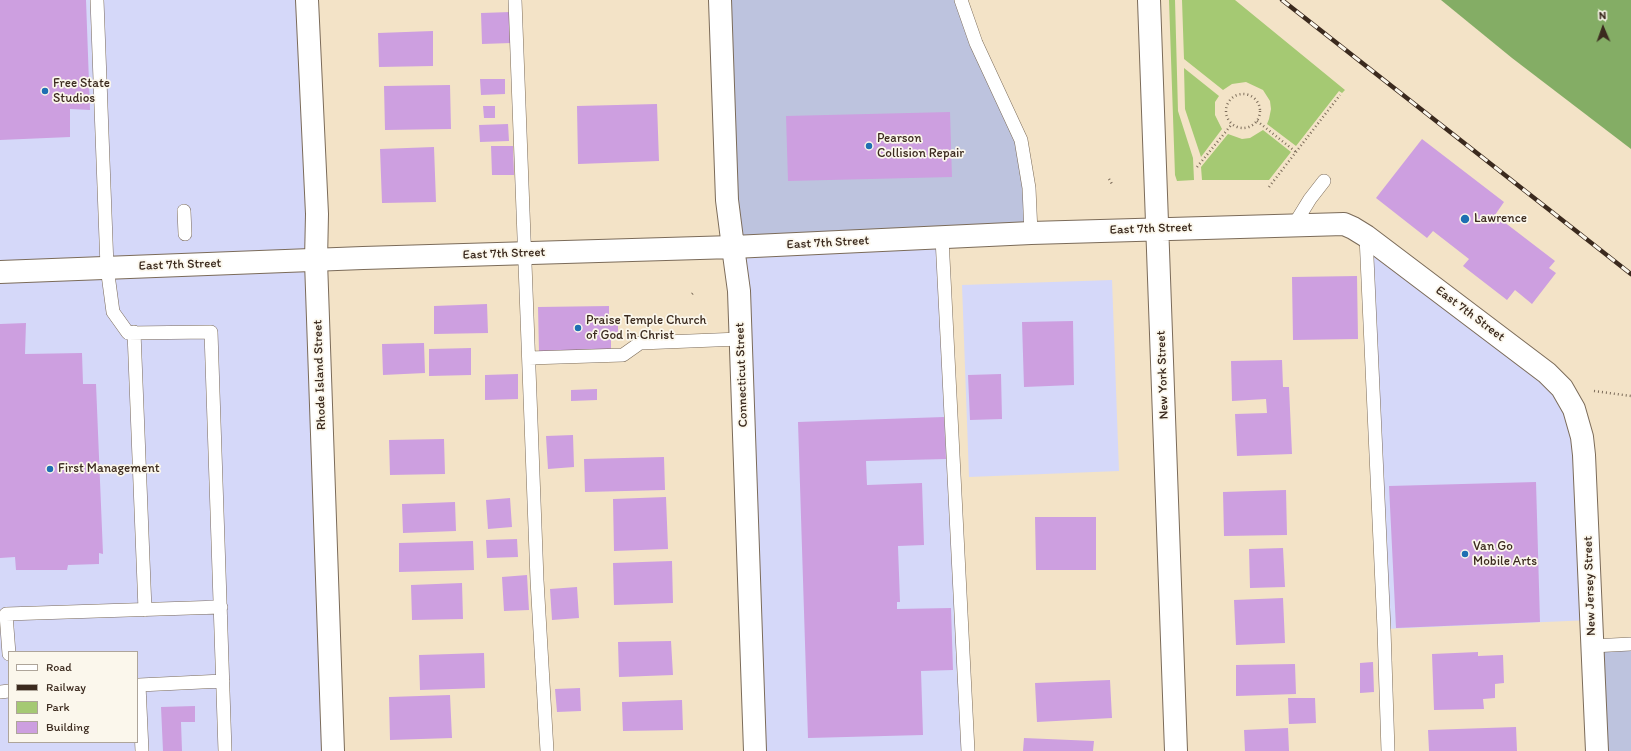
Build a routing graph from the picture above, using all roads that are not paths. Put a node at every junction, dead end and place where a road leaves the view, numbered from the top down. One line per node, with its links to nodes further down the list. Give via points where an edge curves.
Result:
1 (97, 0): 18 (lane)
2 (307, 0): 17 (street, Rhode Island Street)
3 (515, 0): 16 (lane)
4 (720, 0): 15 (street, Connecticut Street, via 727,200)
5 (961, 0): 11 (lane, via 976,43 1021,140 1029,188)
6 (1149, 0): 10 (street, New York Street)
7 (1324, 181): 9 (lane)
8 (184, 211): 12 (lane)
9 (1294, 225): 10 (street, East 7th Street); 13 (street, East 7th Street, via 1344,224)
10 (1158, 229): 11 (street, East 7th Street); 37 (street, New York Street)
11 (1030, 233): 14 (street, East 7th Street)
12 (185, 234)
13 (1366, 236): 23 (street, East 7th Street, via 1547,373 1562,388); 38 (lane)
14 (942, 238): 15 (street, East 7th Street); 36 (lane)
15 (733, 247): 16 (street, East 7th Street); 21 (street, Connecticut Street, via 739,291)
16 (525, 254): 17 (street, East 7th Street); 22 (lane)
17 (316, 261): 18 (street, East 7th Street); 33 (street, Rhode Island Street)
18 (107, 267): 19 (street, East 7th Street); 20 (lane, via 113,312 128,333)
19 (0, 272)
20 (134, 332): 24 (lane, via 211,332); 25 (lane)
21 (740, 339): 22 (lane, via 640,343 623,355); 35 (street, Connecticut Street)
22 (529, 358): 34 (lane, via 537,580)
23 (1578, 422): 27 (street, New Jersey Street, via 1584,455)
24 (221, 608): 25 (lane); 29 (lane)
25 (145, 610): 28 (lane, via 6,614)
26 (1631, 644): 27 (lane)
27 (1592, 646): 39 (street, New Jersey Street)
28 (9, 651)
29 (223, 681): 30 (lane); 32 (lane)
30 (138, 685): 31 (lane)
31 (142, 751)
32 (226, 751)
33 (333, 751)
34 (547, 751)
35 (755, 751)
36 (968, 751)
37 (1176, 751)
38 (1388, 751)
39 (1597, 751)

